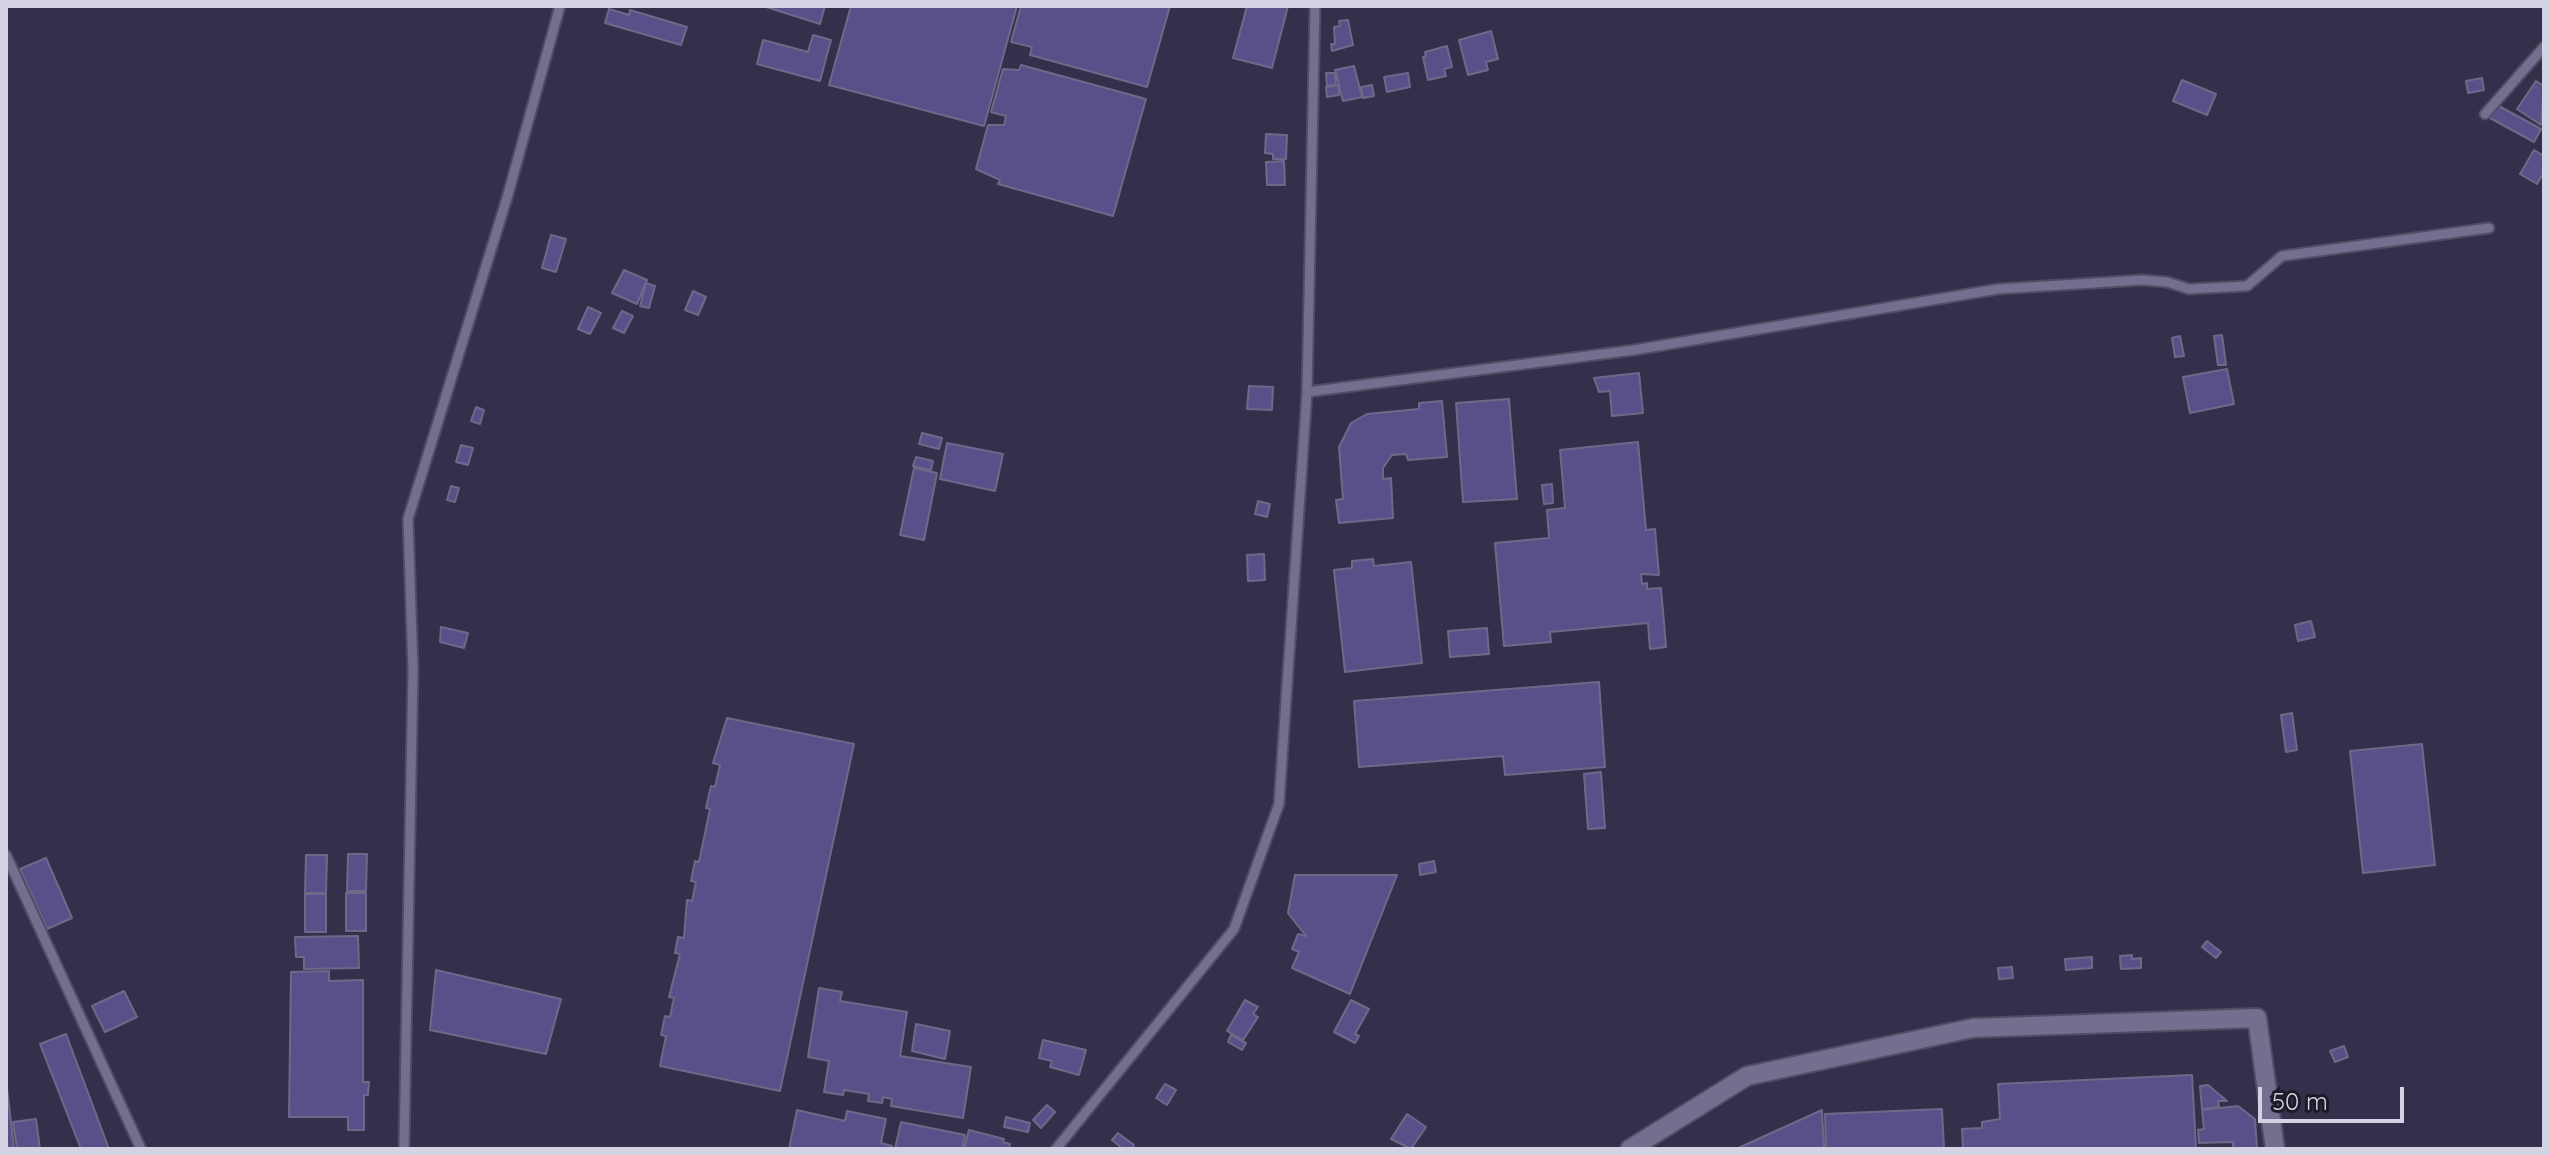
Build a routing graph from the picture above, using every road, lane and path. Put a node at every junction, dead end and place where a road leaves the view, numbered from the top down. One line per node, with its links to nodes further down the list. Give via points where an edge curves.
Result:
1 (560, 6): 9 (lane, via 408,519 413,670)
2 (1315, 6): 6 (lane)
3 (2544, 47): 4 (lane)
4 (2485, 114)
5 (2489, 228): 6 (lane, via 2282,256 2247,286 2189,289 2142,280 1998,289 1634,350)
6 (1307, 392): 10 (lane, via 1279,804 1234,929)
7 (6, 855): 8 (lane)
8 (141, 1149)
9 (404, 1149)
10 (1056, 1149)
11 (1630, 1149): 12 (street, via 1747,1076 1973,1028 2257,1018)
12 (2275, 1149)

